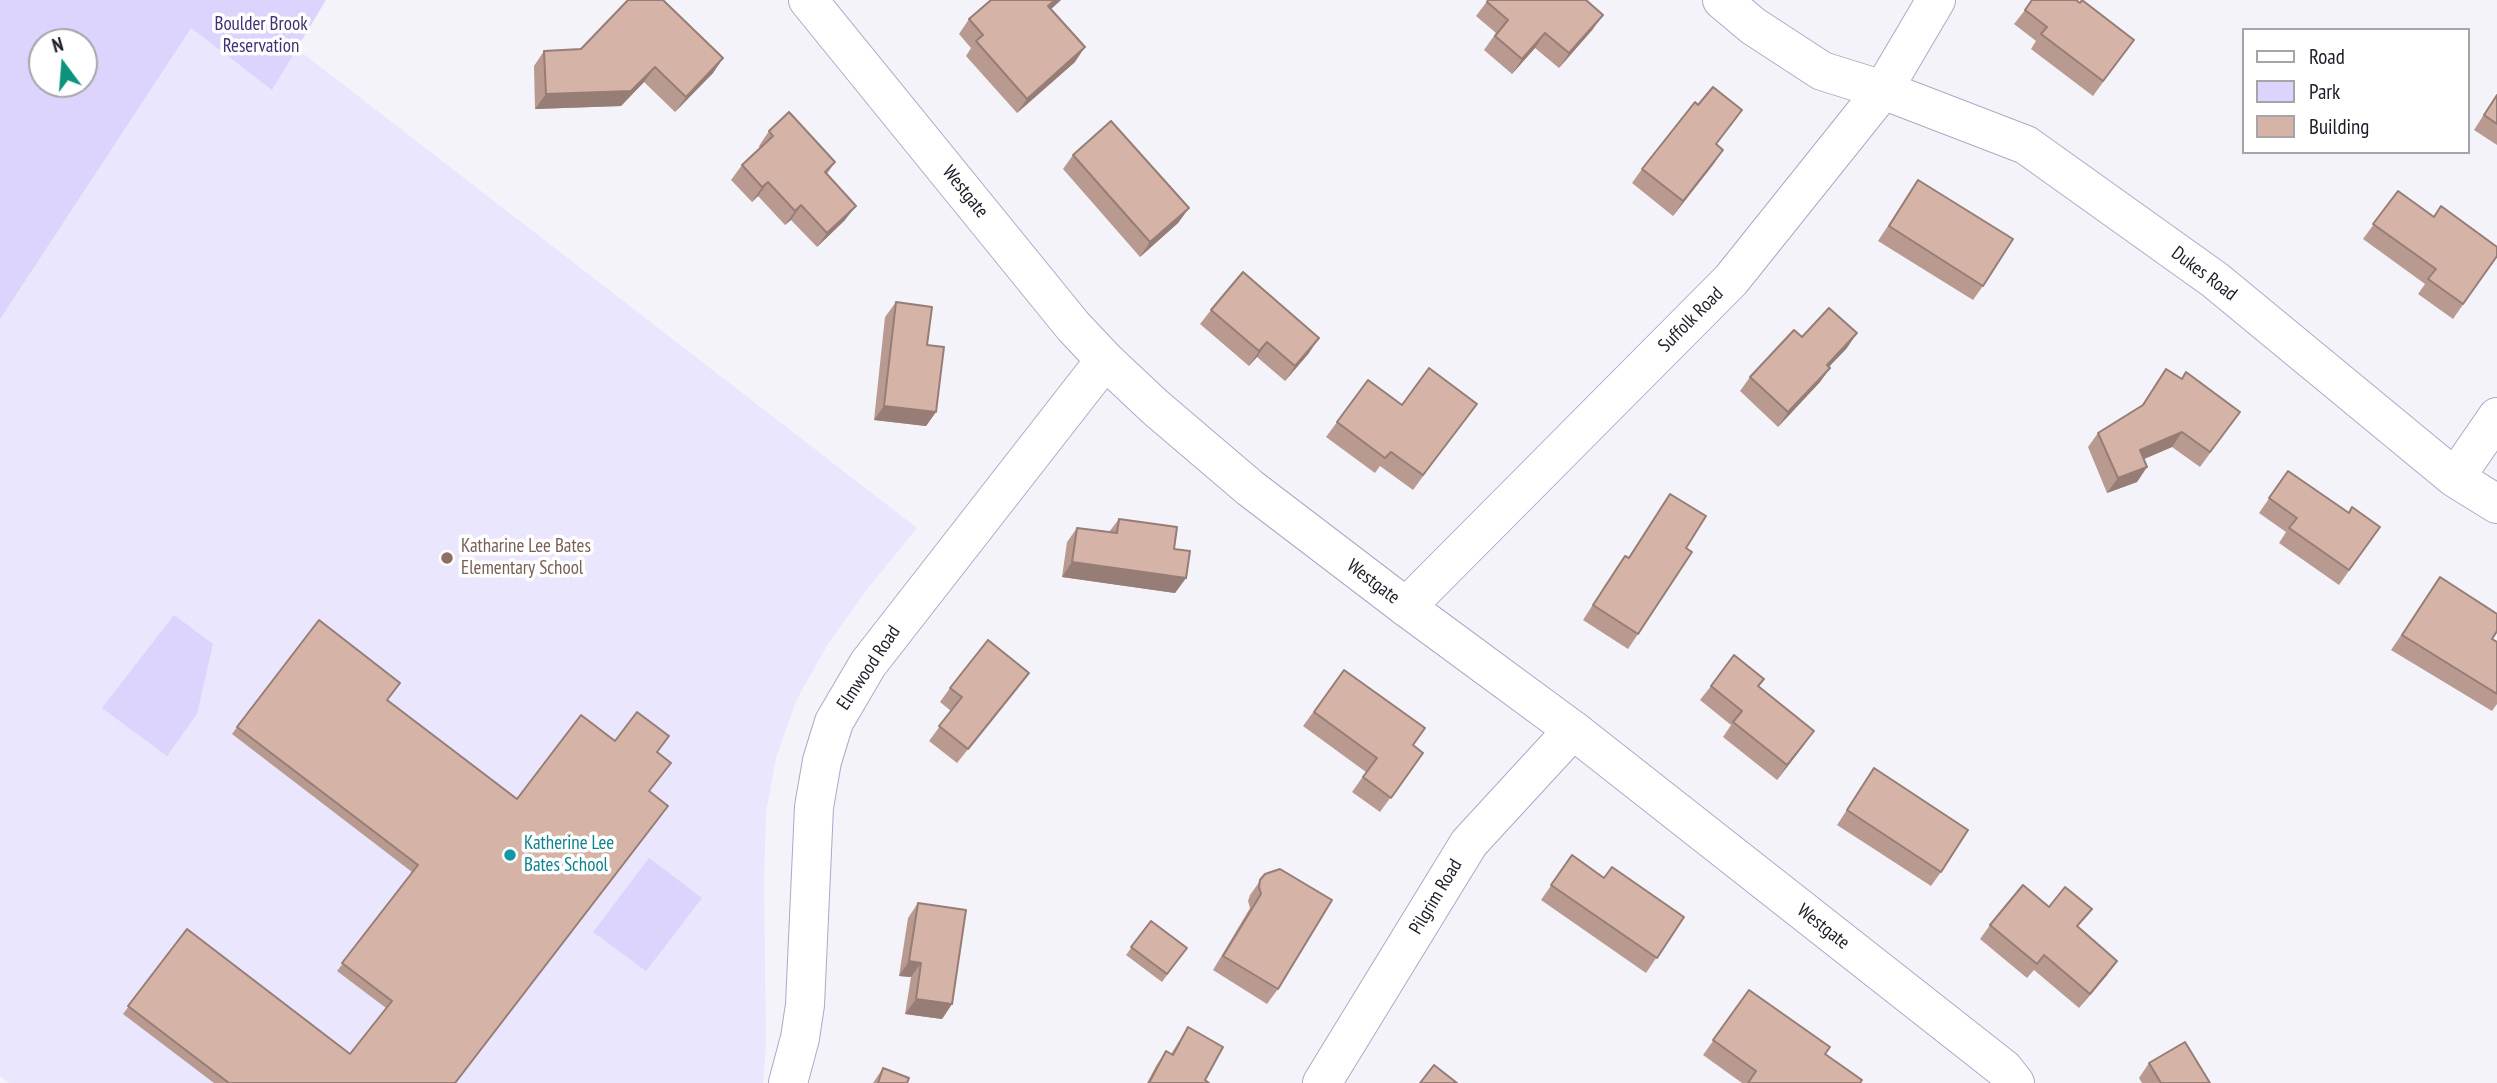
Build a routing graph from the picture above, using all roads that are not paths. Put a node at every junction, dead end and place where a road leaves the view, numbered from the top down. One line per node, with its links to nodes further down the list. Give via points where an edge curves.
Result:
1 (808, 0): 5 (street, Westgate)
2 (1723, 0): 4 (street, Dukes Road, via 1753,26 1822,71)
3 (1936, 0): 4 (street, Suffolk Road)
4 (1883, 90): 7 (street, Dukes Road, via 2026,145 2215,280); 9 (street, Suffolk Road, via 1731,280)
5 (1105, 360): 9 (street, Westgate, via 1250,488); 11 (street, Elmwood Road, via 868,664 834,722 814,807 805,1005)
6 (2497, 417): 7 (street)
7 (2455, 478): 8 (street, Dukes Road)
8 (2497, 505)
9 (1406, 607): 10 (street, Westgate)
10 (1573, 730): 12 (street, Pilgrim Road, via 1469,843); 13 (street, Westgate, via 2004,1069)
11 (788, 1083)
12 (1322, 1083)
13 (2015, 1083)

